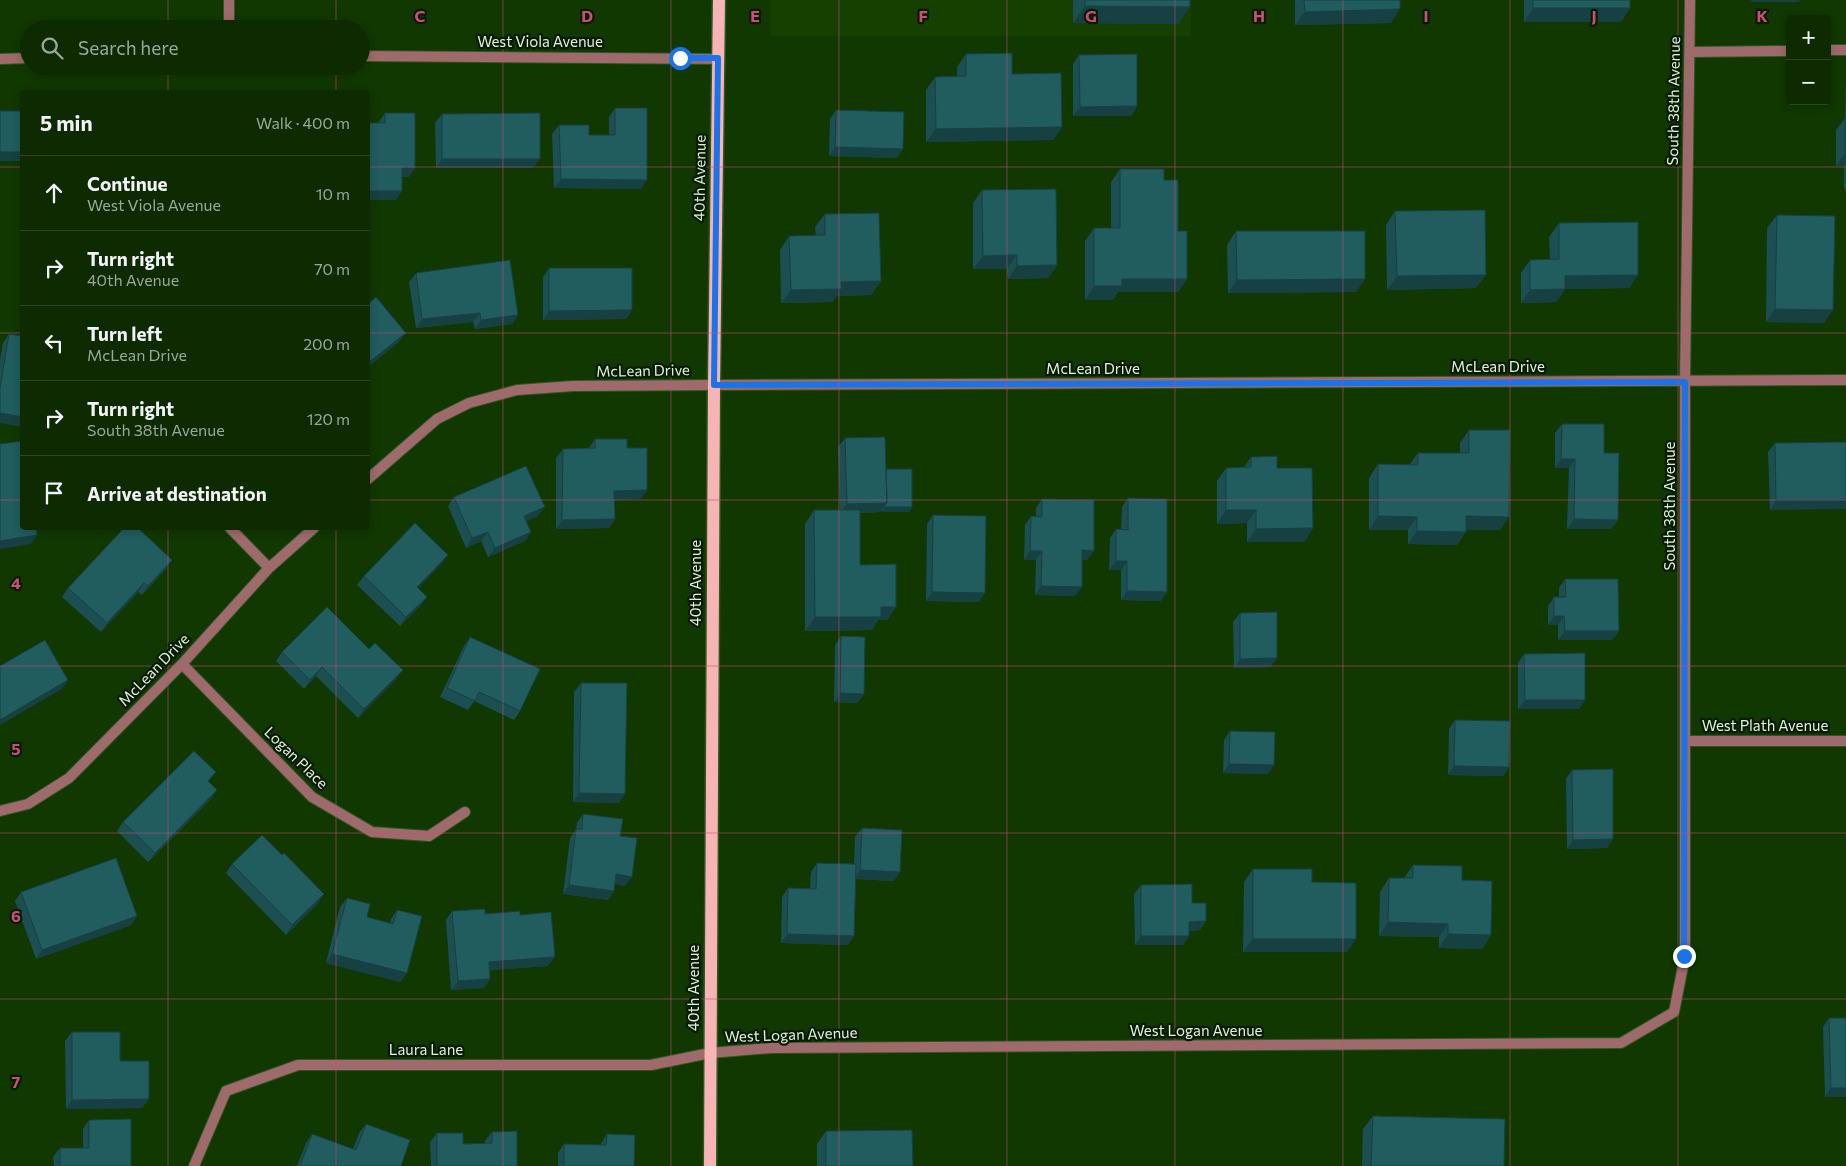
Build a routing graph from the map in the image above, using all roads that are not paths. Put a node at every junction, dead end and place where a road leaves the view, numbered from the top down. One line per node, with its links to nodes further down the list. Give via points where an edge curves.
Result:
1 (228, 0): 4 (street)
2 (719, 0): 12 (main road, 40th Avenue)
3 (1690, 0): 8 (street, South 38th Avenue)
4 (229, 20)
5 (1831, 50): 6 (street)
6 (1846, 50)
7 (1786, 51): 8 (street)
8 (1690, 52): 14 (street, South 38th Avenue)
9 (370, 56): 12 (street, West Viola Avenue)
10 (0, 58): 11 (street)
11 (20, 58)
12 (718, 58): 15 (main road, 40th Avenue)
13 (1846, 380): 14 (street, McLean Drive)
14 (1685, 382): 15 (street, McLean Drive); 21 (street, South 38th Avenue)
15 (714, 385): 16 (street, McLean Drive, via 564,387 517,390 488,397 438,419); 26 (main road, 40th Avenue)
16 (370, 477)
17 (232, 530): 19 (street)
18 (312, 530): 19 (street, McLean Drive)
19 (269, 568): 20 (street, McLean Drive)
20 (182, 664): 23 (street, McLean Drive, via 69,778 28,804); 24 (street, Logan Place, via 312,797 372,832 429,836)
21 (1685, 741): 22 (street, West Plath Avenue); 25 (street, South 38th Avenue, via 1684,956)
22 (1846, 741)
23 (0, 811)
24 (465, 812)
25 (1674, 1012): 26 (street, West Logan Avenue, via 1620,1043 771,1048)
26 (710, 1053): 27 (street, Laura Lane, via 651,1065 298,1065 226,1091); 28 (main road, 40th Avenue)
27 (194, 1166)
28 (710, 1166)

